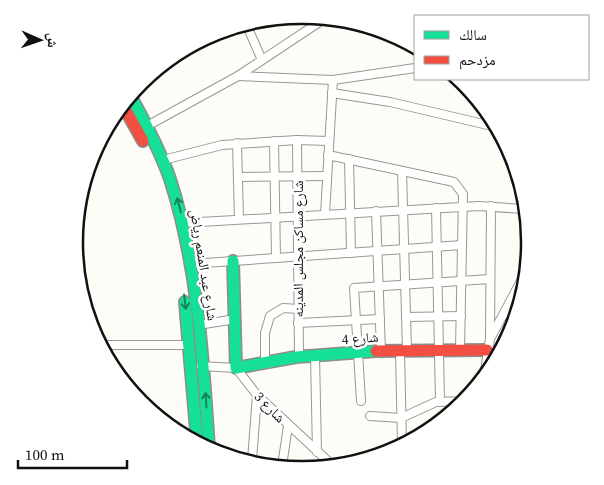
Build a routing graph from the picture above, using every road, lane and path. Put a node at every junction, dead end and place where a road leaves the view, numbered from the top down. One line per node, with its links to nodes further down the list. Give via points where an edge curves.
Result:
1 (316, 24): 3 (street)
2 (249, 30): 3 (street)
3 (262, 60): 5 (street)
4 (414, 68): 6 (street)
5 (238, 76): 6 (street); 11 (street)
6 (333, 80): 7 (street)
7 (332, 93): 10 (street, via 390,102); 14 (street)
8 (134, 102): 11 (main road, شارع عبد المنعم رياض)
9 (126, 112): 63 (main road, شارع عبد المنعم رياض, one-way to 63, via 153,162 168,202 178,244)
10 (486, 125)
11 (146, 126): 17 (main road, شارع عبد المنعم رياض)
12 (297, 140): 13 (street); 14 (street); 20 (street, شارع مساكن مجلس المدينه)
13 (274, 141): 15 (street); 23 (street)
14 (329, 141): 16 (street)
15 (237, 143): 17 (street, via 208,147); 22 (street)
16 (328, 155): 18 (street); 21 (street)
17 (164, 160): 35 (main road, شارع عبد المنعم رياض, one-way to 17)
18 (349, 160): 19 (street); 30 (street)
19 (402, 171): 24 (street, via 458,184 464,194); 28 (street)
20 (298, 176): 21 (street); 23 (street); 32 (street, شارع مساكن مجلس المدينه)
21 (327, 176): 31 (street)
22 (238, 177): 23 (street); 34 (street)
23 (275, 177): 33 (street)
24 (463, 206): 25 (street); 26 (street); 36 (street)
25 (491, 206): 27 (street); 45 (street)
26 (436, 208): 28 (street); 37 (street)
27 (518, 209)
28 (403, 210): 29 (street); 38 (street)
29 (376, 211): 30 (street); 39 (street)
30 (350, 213): 31 (street); 40 (street)
31 (325, 214): 32 (street)
32 (298, 216): 33 (street); 41 (street, شارع مساكن مجلس المدينه)
33 (276, 217): 34 (street); 42 (street)
34 (239, 219): 35 (street)
35 (183, 223): 44 (main road, شارع عبد المنعم رياض)
36 (462, 245): 37 (street); 46 (street)
37 (436, 247): 38 (street); 47 (street)
38 (404, 249): 39 (street); 48 (street)
39 (377, 251): 40 (street); 49 (street)
40 (351, 253): 41 (street)
41 (298, 257): 42 (street); 51 (street, شارع مساكن مجلس المدينه)
42 (276, 258): 43 (street)
43 (234, 261): 44 (street); 57 (main road)
44 (190, 264): 61 (main road, شارع عبد المنعم رياض)
45 (490, 279): 46 (street); 64 (street)
46 (461, 281): 47 (street); 55 (street)
47 (437, 282): 48 (street); 54 (street)
48 (405, 284): 49 (street); 56 (street)
49 (379, 286): 58 (street); 59 (street, via 354,288)
50 (515, 292): 52 (street)
51 (298, 309): 60 (street, شارع مساكن مجلس المدينه); 72 (street, via 283,308 270,316 265,333)
52 (504, 314): 53 (street); 64 (street)
53 (508, 315)
54 (438, 316): 55 (street); 56 (street); 67 (street)
55 (461, 316): 65 (street)
56 (406, 317): 66 (street)
57 (236, 319): 61 (street); 75 (main road)
58 (380, 319): 59 (street); 68 (street)
59 (356, 320): 60 (street); 69 (street)
60 (298, 323): 71 (street, شارع مساكن مجلس المدينه)
61 (198, 325): 74 (main road, شارع عبد المنعم رياض)
62 (109, 345): 63 (street)
63 (190, 345): 74 (main road, شارع عبد المنعم رياض)
64 (488, 345): 65 (main road, شارع 4); 73 (street)
65 (460, 350): 67 (main road, شارع 4)
66 (404, 351): 67 (main road, شارع 4); 68 (main road, شارع 4); 81 (street)
67 (439, 351): 78 (street)
68 (381, 352): 69 (main road, شارع 4)
69 (358, 353): 70 (main road, شارع 4); 77 (street)
70 (314, 356): 71 (main road, شارع 4); 86 (street)
71 (299, 358): 72 (main road, شارع 4)
72 (265, 360): 75 (main road, شارع 4)
73 (486, 360)
74 (198, 366): 75 (street); 83 (main road, شارع عبد المنعم رياض); 85 (main road, شارع عبد المنعم رياض, one-way to 74)
75 (236, 368): 76 (street, شارع 3)
76 (258, 395): 82 (street, شارع 3); 87 (street)
77 (361, 401)
78 (440, 401): 79 (street); 81 (street)
79 (453, 401)
80 (370, 416): 81 (street)
81 (401, 418): 84 (street)
82 (288, 426): 86 (street, شارع 3); 88 (street)
83 (197, 434)
84 (403, 436)
85 (208, 440)
86 (320, 454): 89 (street); 90 (street, شارع 3)
87 (252, 456)
88 (283, 460)
89 (321, 460)
90 (326, 460)

